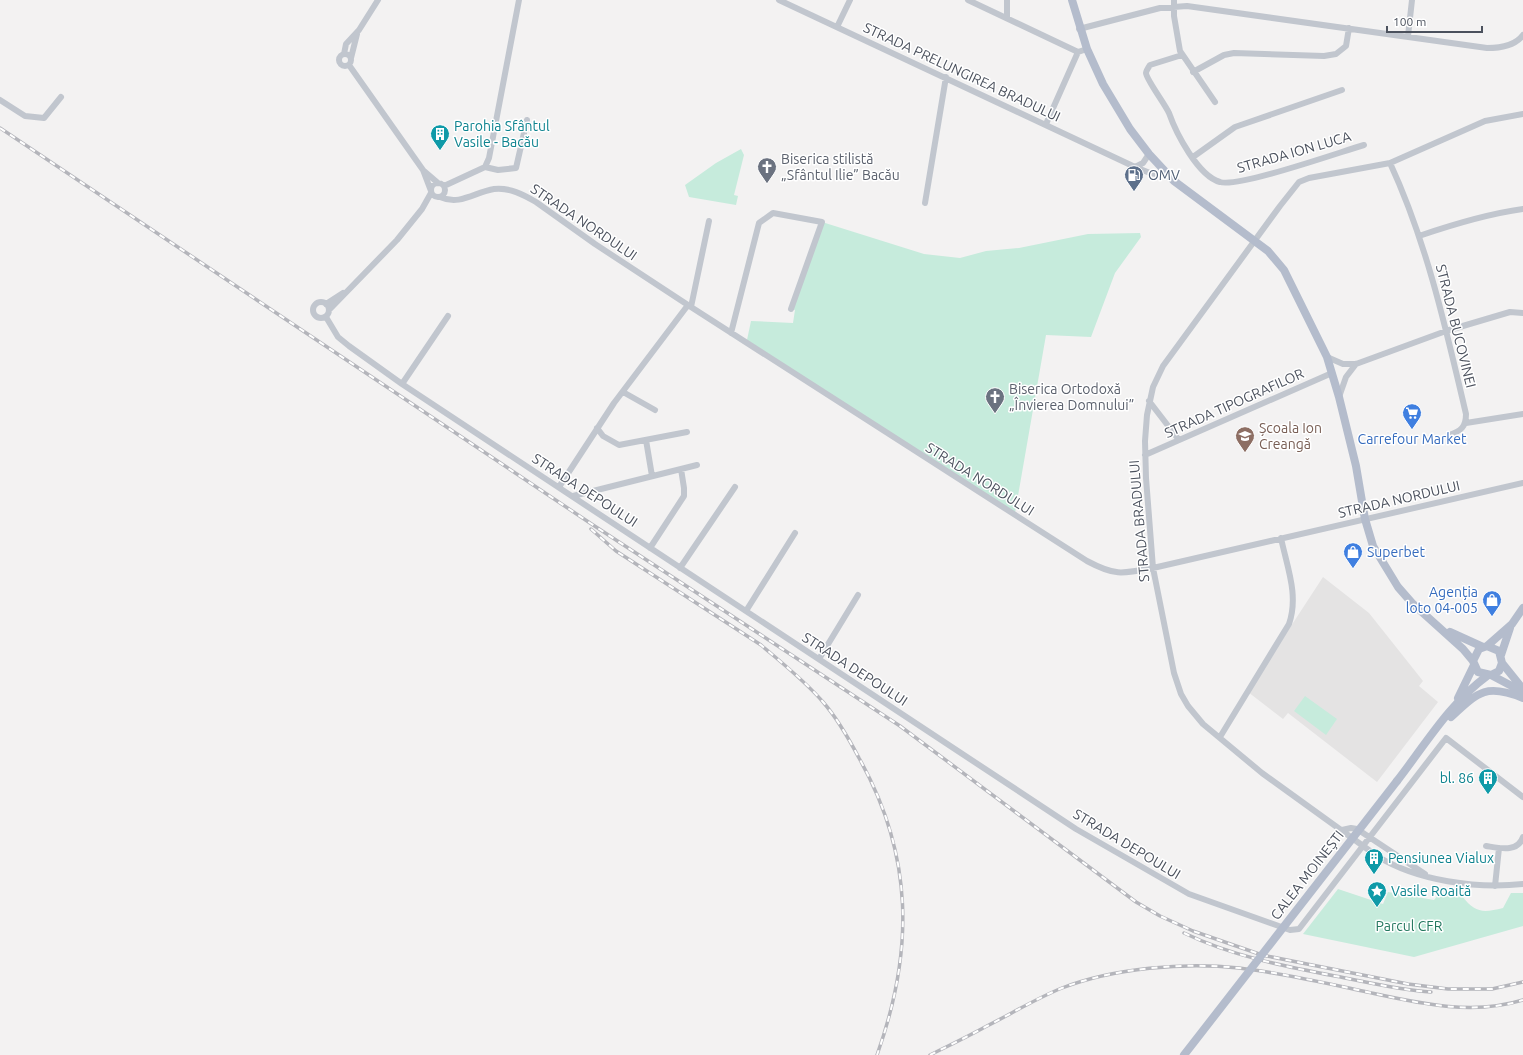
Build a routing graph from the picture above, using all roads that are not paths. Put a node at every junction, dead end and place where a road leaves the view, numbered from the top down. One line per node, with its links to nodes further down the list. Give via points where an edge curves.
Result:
1 (378, 0): 14 (street)
2 (520, 0): 36 (street, via 489,158)
3 (779, 0): 11 (street, STRADA PRELUNGIREA BRADULUI)
4 (850, 0): 11 (street)
5 (968, 0): 10 (street)
6 (1007, 0): 10 (street)
7 (1072, 0): 13 (main road)
8 (1412, 0): 16 (street)
9 (1174, 3): 12 (street); 13 (street); 20 (street)
10 (1007, 18): 18 (street)
11 (837, 27): 24 (street, STRADA PRELUNGIREA BRADULUI)
12 (1349, 28): 16 (street); 23 (street, via 1346,46 1336,54 1224,54)
13 (1079, 29): 17 (main road)
14 (359, 30): 19 (street, via 346,44); 21 (street)
15 (1523, 35): 16 (street, via 1515,43 1495,48)
16 (1408, 36)
17 (1087, 49): 18 (street); 33 (main road, via 1116,107)
18 (1078, 52): 31 (street)
19 (344, 54): 21 (street); 22 (street, via 340,57 339,63)
20 (1182, 55): 23 (street); 34 (street, STRADA ION LUCA, via 1150,65 1146,72 1168,112 1176,134)
21 (351, 58): 22 (street)
22 (349, 65): 38 (street)
23 (1193, 72): 28 (street)
24 (946, 77): 31 (street, STRADA PRELUNGIREA BRADULUI); 42 (street)
25 (1342, 90): 34 (street, via 1234,126)
26 (61, 97): 27 (street, via 44,118 25,116)
27 (0, 100)
28 (1215, 102)
29 (1523, 114): 35 (street, STRADA ION LUCA, via 1485,121)
30 (527, 120): 36 (street, via 516,168 498,170)
31 (1046, 124): 37 (street, STRADA PRELUNGIREA BRADULUI)
32 (1364, 145): 34 (street, STRADA ION LUCA, via 1226,184 1205,172)
33 (1149, 154): 37 (street, via 1143,163); 39 (main road)
34 (1193, 157)
35 (1390, 163): 45 (street, STRADA BUCOVINEI); 46 (street, STRADA ION LUCA, via 1309,178 1300,182 1291,190)
36 (485, 167): 41 (street)
37 (1135, 167): 39 (street, STRADA PRELUNGIREA BRADULUI)
38 (423, 170): 40 (street, STRADA NORDULUI); 41 (street)
39 (1168, 176): 46 (main road)
40 (438, 183): 41 (street, STRADA NORDULUI); 41 (street, via 433,185)
41 (438, 193): 47 (street, STRADA NORDULUI, via 448,200 466,200 494,189 518,193 536,202); 48 (street, via 350,290)
42 (925, 203)
43 (1523, 210): 45 (street, via 1462,221)
44 (709, 222): 47 (street)
45 (1419, 236): 53 (street, STRADA BUCOVINEI)
46 (1254, 241): 55 (main road, via 1277,259 1284,270); 61 (street, STRADA BRADULUI, via 1163,366 1153,387)
47 (689, 306): 54 (street, STRADA NORDULUI); 59 (street)
48 (327, 307): 52 (street); 52 (street, via 319,303 314,308 315,315)
49 (791, 310): 54 (street, via 822,222 773,213 759,223)
50 (1523, 312): 53 (street, via 1504,314)
51 (448, 316): 58 (street)
52 (323, 317): 58 (street, STRADA DEPOULUI, via 349,346)
53 (1446, 331): 56 (street); 64 (street, STRADA BUCOVINEI)
54 (731, 333): 83 (street, STRADA NORDULUI, via 1087,561 1112,573 1126,574)
55 (1327, 357): 56 (street, via 1343,364); 57 (main road)
56 (1356, 364): 60 (street, via 1346,377)
57 (1332, 373): 60 (main road); 69 (street, STRADA TIPOGRAFILOR)
58 (402, 384): 75 (street, STRADA DEPOULUI)
59 (623, 392): 62 (street); 65 (street)
60 (1339, 397): 78 (main road, via 1356,466)
61 (1150, 401): 69 (street); 70 (street, STRADA BRADULUI)
62 (655, 410)
63 (1523, 414): 64 (street)
64 (1466, 422): 67 (street, via 1463,428)
65 (598, 428): 68 (street, via 603,436 619,445); 75 (street)
66 (687, 432): 68 (street)
67 (1449, 435)
68 (646, 440): 73 (street)
69 (1179, 440): 70 (street, STRADA TIPOGRAFILOR)
70 (1145, 455): 83 (street, STRADA BRADULUI)
71 (697, 465): 72 (street)
72 (681, 469): 73 (street); 81 (street, via 684,496)
73 (652, 476): 77 (street)
74 (1523, 483): 78 (street, STRADA NORDULUI)
75 (559, 487): 77 (street, STRADA DEPOULUI)
76 (735, 487): 82 (street)
77 (573, 496): 81 (street, STRADA DEPOULUI)
78 (1365, 519): 80 (street, STRADA NORDULUI); 88 (main road, via 1373,546 1386,569 1412,603)
79 (795, 533): 86 (street)
80 (1281, 538): 83 (street, STRADA NORDULUI); 98 (street, via 1293,590 1293,614)
81 (650, 548): 82 (street, STRADA DEPOULUI)
82 (680, 568): 86 (street, STRADA DEPOULUI)
83 (1152, 568): 98 (street, STRADA BRADULUI, via 1174,673 1181,694 1195,716)
84 (858, 595): 90 (street)
85 (1523, 608): 87 (main road)
86 (746, 612): 90 (street, STRADA DEPOULUI)
87 (1512, 624): 89 (main road); 91 (main road)
88 (1437, 625): 89 (main road, via 1470,643); 92 (main road, via 1463,649)
89 (1485, 647): 91 (main road, via 1495,648); 92 (main road, via 1476,652)
90 (819, 659): 103 (street, STRADA DEPOULUI, via 1076,829 1171,885 1210,902 1290,930 1299,928)
91 (1502, 659): 93 (main road, via 1499,670); 94 (main road)
92 (1473, 663): 93 (main road, via 1478,672); 96 (main road, CALEA MOINEȘTI, via 1469,678)
93 (1489, 675): 94 (main road); 96 (main road, CALEA MOINEȘTI, via 1470,689)
94 (1523, 691)
95 (1523, 698): 97 (main road, via 1506,692 1482,692)
96 (1450, 710): 97 (main road, CALEA MOINEȘTI)
97 (1434, 732): 109 (main road, CALEA MOINEȘTI, bridge)
98 (1220, 736): 100 (street, STRADA BRADULUI, via 1262,773)
99 (1523, 797): 101 (street, STRADA DEPOULUI, via 1446,738)
100 (1340, 829): 101 (street, via 1357,829); 103 (street, STRADA BRADULUI)
101 (1368, 836): 103 (street, STRADA DEPOULUI); 106 (street)
102 (1523, 838): 105 (street, via 1521,844 1516,847)
103 (1362, 845): 106 (street, STRADA BRADULUI, via 1395,867)
104 (1486, 846): 105 (street)
105 (1499, 848): 108 (street)
106 (1428, 876): 108 (street, STRADA BRADULUI)
107 (1523, 884): 108 (street, STRADA BRADULUI)
108 (1495, 886)
109 (1184, 1055)

